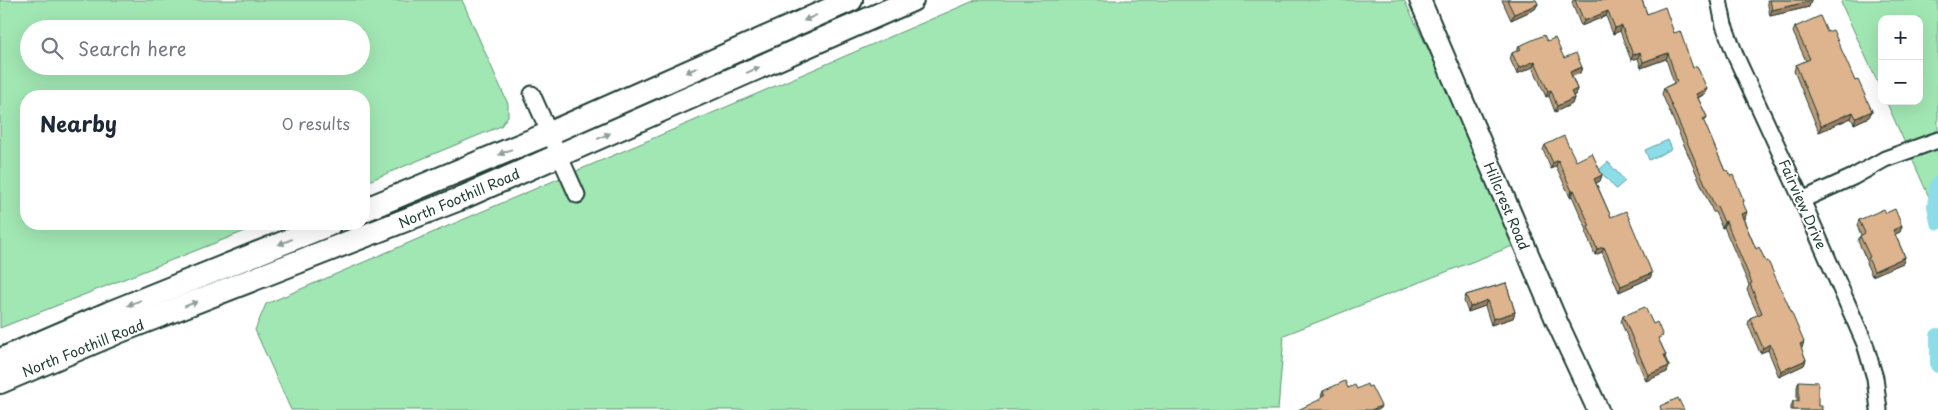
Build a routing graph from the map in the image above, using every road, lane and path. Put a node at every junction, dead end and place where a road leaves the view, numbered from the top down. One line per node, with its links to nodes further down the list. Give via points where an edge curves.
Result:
1 (851, 0): 6 (main road, North Foothill Road, one-way to 6)
2 (912, 0): 8 (main road, North Foothill Road, one-way to 2)
3 (1420, 0): 15 (street, Hillcrest Road)
4 (1719, 0): 10 (street, Fairview Drive, via 1736,57)
5 (532, 94): 6 (street)
6 (550, 133): 8 (street); 11 (main road, North Foothill Road, one-way to 11)
7 (1938, 140): 10 (street, via 1885,159 1853,178)
8 (559, 155): 9 (street); 14 (main road, North Foothill Road, one-way to 8, via 118,332 457,200)
9 (577, 195)
10 (1802, 200): 16 (street, Fairview Drive, via 1865,344 1875,378)
11 (370, 208)
12 (315, 230): 13 (main road, North Foothill Road, one-way to 13)
13 (0, 360)
14 (0, 382)
15 (1598, 410)
16 (1879, 410)

